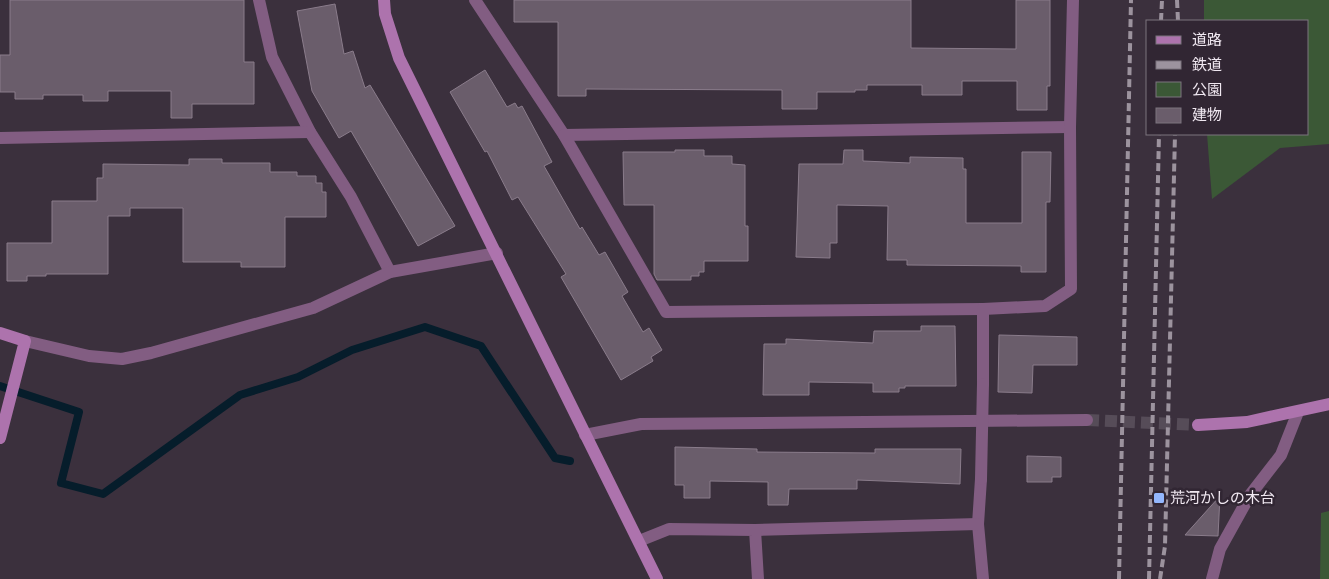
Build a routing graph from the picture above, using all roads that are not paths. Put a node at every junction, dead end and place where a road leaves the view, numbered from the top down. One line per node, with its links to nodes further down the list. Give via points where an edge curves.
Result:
1 (259, 0): 6 (street, via 272,57)
2 (384, 0): 9 (street, via 399,58)
3 (476, 0): 7 (street)
4 (1073, 0): 5 (street)
5 (1070, 127): 7 (street); 11 (street, via 1071,289 1045,306)
6 (310, 132): 8 (street); 10 (street)
7 (564, 135): 11 (street, via 666,312)
8 (0, 138)
9 (497, 253): 10 (street); 18 (street)
10 (390, 272): 13 (street, via 313,308 151,353 122,358 89,356)
11 (983, 309): 20 (street, bridge)
12 (0, 333): 13 (street)
13 (25, 341): 19 (street)
14 (1329, 404): 15 (street)
15 (1298, 412): 17 (street, via 1247,422); 26 (street, via 1281,455 1250,495 1220,549)
16 (1087, 420): 18 (street, via 640,424)
17 (1198, 425)
18 (585, 435): 22 (street)
19 (0, 438)
20 (978, 524): 21 (street); 25 (street)
21 (754, 530): 22 (street, via 669,529); 24 (street)
22 (639, 541): 23 (street)
23 (657, 579)
24 (758, 579)
25 (983, 579)
26 (1212, 579)

